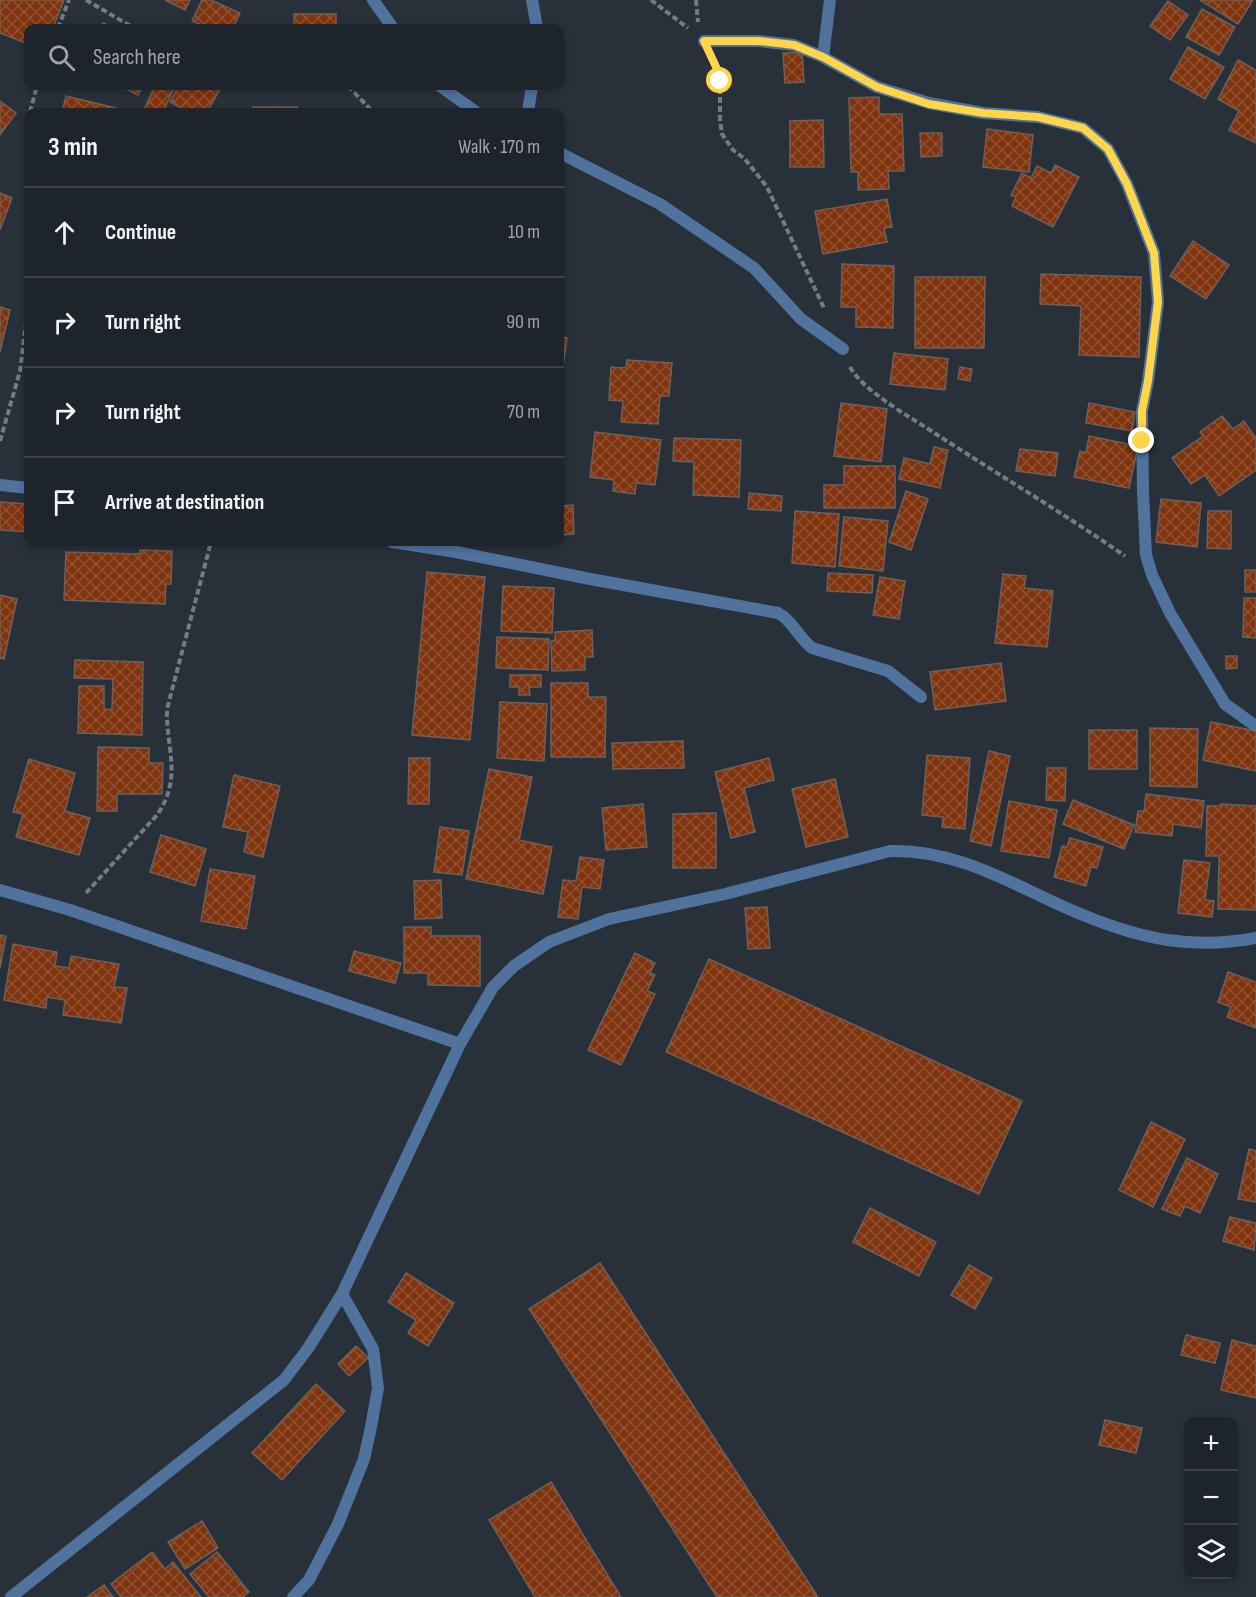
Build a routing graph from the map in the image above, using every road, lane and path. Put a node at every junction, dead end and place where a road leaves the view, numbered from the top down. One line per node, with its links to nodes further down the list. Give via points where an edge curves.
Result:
1 (69, 0): 7 (path)
2 (86, 0): 8 (path)
3 (373, 0): 9 (street)
4 (531, 0): 10 (street)
5 (651, 0): 11 (path)
6 (830, 0): 12 (street)
7 (60, 24)
8 (127, 24)
9 (390, 24)
10 (536, 24)
11 (704, 41): 12 (street, via 794,45); 22 (path, via 720,81 722,134 767,187)
12 (823, 57): 30 (street, via 877,87 929,104 1038,117 1083,128 1108,149 1127,184 1154,253 1158,302 1142,411 1144,537)
13 (36, 90): 17 (path)
14 (352, 90): 18 (path)
15 (446, 90): 19 (street)
16 (531, 90): 20 (street)
17 (31, 108)
18 (369, 108)
19 (470, 108)
20 (529, 108)
21 (564, 155): 24 (street, via 660,204 754,268 801,319)
22 (826, 313)
23 (24, 339): 25 (path, via 20,371)
24 (843, 349): 30 (path, via 852,370 876,394)
25 (0, 441)
26 (0, 484): 27 (street)
27 (24, 487)
28 (210, 546): 34 (path, via 167,709 171,789 157,815)
29 (418, 546): 31 (street, via 778,613 812,648 888,671)
30 (1152, 575): 32 (street, via 1225,705)
31 (921, 697)
32 (1256, 726)
33 (0, 890): 34 (street)
34 (70, 910): 36 (street)
35 (1256, 938): 36 (street, via 1173,942 1129,932 964,861 890,851 609,919 549,942 514,966 493,987)
36 (460, 1044): 37 (street)
37 (342, 1294): 38 (street, via 284,1380); 39 (street, via 373,1349 378,1388 364,1459 338,1524 309,1580)
38 (11, 1597)
39 (293, 1597)

